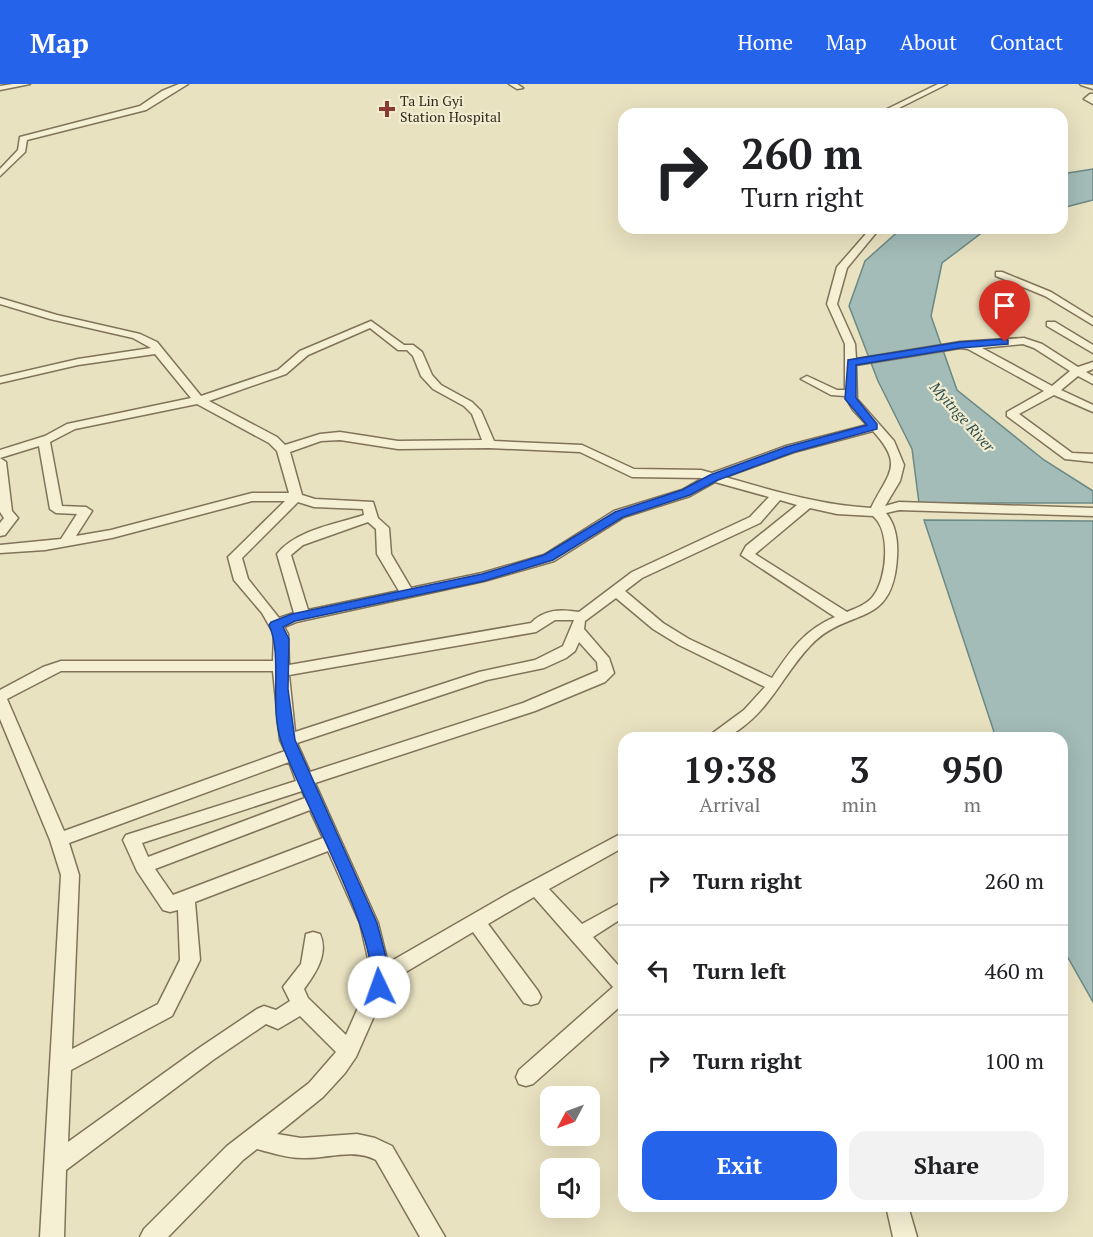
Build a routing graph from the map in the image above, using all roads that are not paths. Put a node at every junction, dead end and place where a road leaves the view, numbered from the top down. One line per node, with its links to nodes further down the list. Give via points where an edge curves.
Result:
1 (27, 84): 6 (street)
2 (185, 84): 10 (street, via 143,108 23,139 22,150)
3 (944, 84): 9 (street)
4 (1083, 84): 5 (street)
5 (1093, 87)
6 (0, 88)
7 (1093, 96): 8 (street, via 1088,99)
8 (1093, 102)
9 (894, 108)
10 (0, 174)
11 (871, 234): 19 (street, via 842,267 834,287 832,308)
12 (999, 274): 14 (street, via 1053,297)
13 (0, 300): 17 (street, via 135,336)
14 (1093, 322)
15 (1051, 324): 18 (street)
16 (965, 346): 19 (street); 21 (street, via 1024,341); 25 (street)
17 (159, 350): 23 (street); 27 (street)
18 (1093, 350)
19 (857, 362): 26 (street)
20 (1093, 365): 21 (street)
21 (1077, 371): 24 (street); 25 (street)
22 (807, 379): 26 (street, via 835,393)
23 (0, 380)
24 (1093, 381)
25 (1055, 390): 28 (street); 34 (street, via 1011,414 1069,456)
26 (850, 393): 29 (street, via 855,406)
27 (200, 400): 30 (street, via 72,426); 31 (street, via 282,372 304,353 371,324 402,348 409,347 418,354 427,376 437,387 477,413); 32 (street, via 273,440)
28 (1093, 409)
29 (874, 427): 36 (street, via 790,450); 40 (street, via 888,442 897,464 897,474)
30 (44, 441): 33 (street); 44 (street, via 56,509 86,511)
31 (489, 444): 32 (street, via 398,446 340,436); 36 (street, via 582,449 632,472)
32 (283, 450): 38 (street)
33 (0, 454)
34 (1093, 458)
35 (0, 462): 43 (street, via 6,510 11,518)
36 (714, 477): 37 (street); 47 (street, via 686,493 619,514 549,558)
37 (778, 495): 39 (street); 46 (street, via 755,520 636,575)
38 (296, 497): 42 (street, via 314,503 368,505); 44 (street, via 241,499 127,531); 51 (street, via 235,557 241,580)
39 (807, 504): 40 (street); 49 (street, via 748,555)
40 (876, 512): 41 (street, via 899,506); 49 (street, via 890,529 888,579 874,604)
41 (1093, 512)
42 (371, 517): 47 (street, via 381,525 384,554); 48 (street, via 298,542 285,554 285,569 298,596)
43 (0, 532)
44 (66, 542): 45 (street)
45 (0, 549)
46 (617, 591): 50 (street); 53 (street, via 658,626 684,642)
47 (408, 594): 48 (street)
48 (302, 616): 51 (street)
49 (844, 617): 53 (street, via 803,644 785,664)
50 (579, 624): 52 (street, via 560,613 540,621 536,627); 56 (street, via 570,648 539,664 484,676); 57 (street, via 604,661 606,673 600,678 529,707)
51 (276, 625): 52 (street, via 282,634)
52 (281, 668): 54 (street, via 61,666); 56 (street)
53 (774, 685): 55 (street, via 750,712)
54 (0, 698): 59 (street)
55 (722, 732)
56 (290, 747): 57 (street); 59 (street)
57 (305, 782): 58 (street); 62 (street, via 132,840)
58 (314, 802): 60 (street); 62 (street)
59 (59, 840): 75 (street, via 70,875)
60 (332, 842): 64 (street); 69 (street, via 369,923)
61 (618, 842): 63 (street)
62 (143, 866): 64 (street, via 170,906)
63 (536, 887): 66 (street); 67 (street)
64 (186, 898): 75 (street, via 190,960 165,1010)
65 (618, 909): 67 (street)
66 (476, 921): 69 (street); 72 (street)
67 (580, 935): 70 (street)
68 (313, 940): 73 (street, via 310,967 293,987)
69 (382, 976): 74 (street)
70 (618, 980)
71 (618, 995): 76 (street)
72 (531, 997)
73 (301, 1004): 74 (street); 78 (street, via 278,1020 264,1015)
74 (349, 1051): 77 (street, via 316,1090)
75 (62, 1065): 78 (street)
76 (526, 1077)
77 (253, 1138): 81 (street); 82 (street, via 306,1149 360,1143 374,1146 384,1153)
78 (56, 1164): 80 (street)
79 (899, 1212): 83 (street)
80 (52, 1237)
81 (152, 1237)
82 (433, 1237)
83 (905, 1237)

